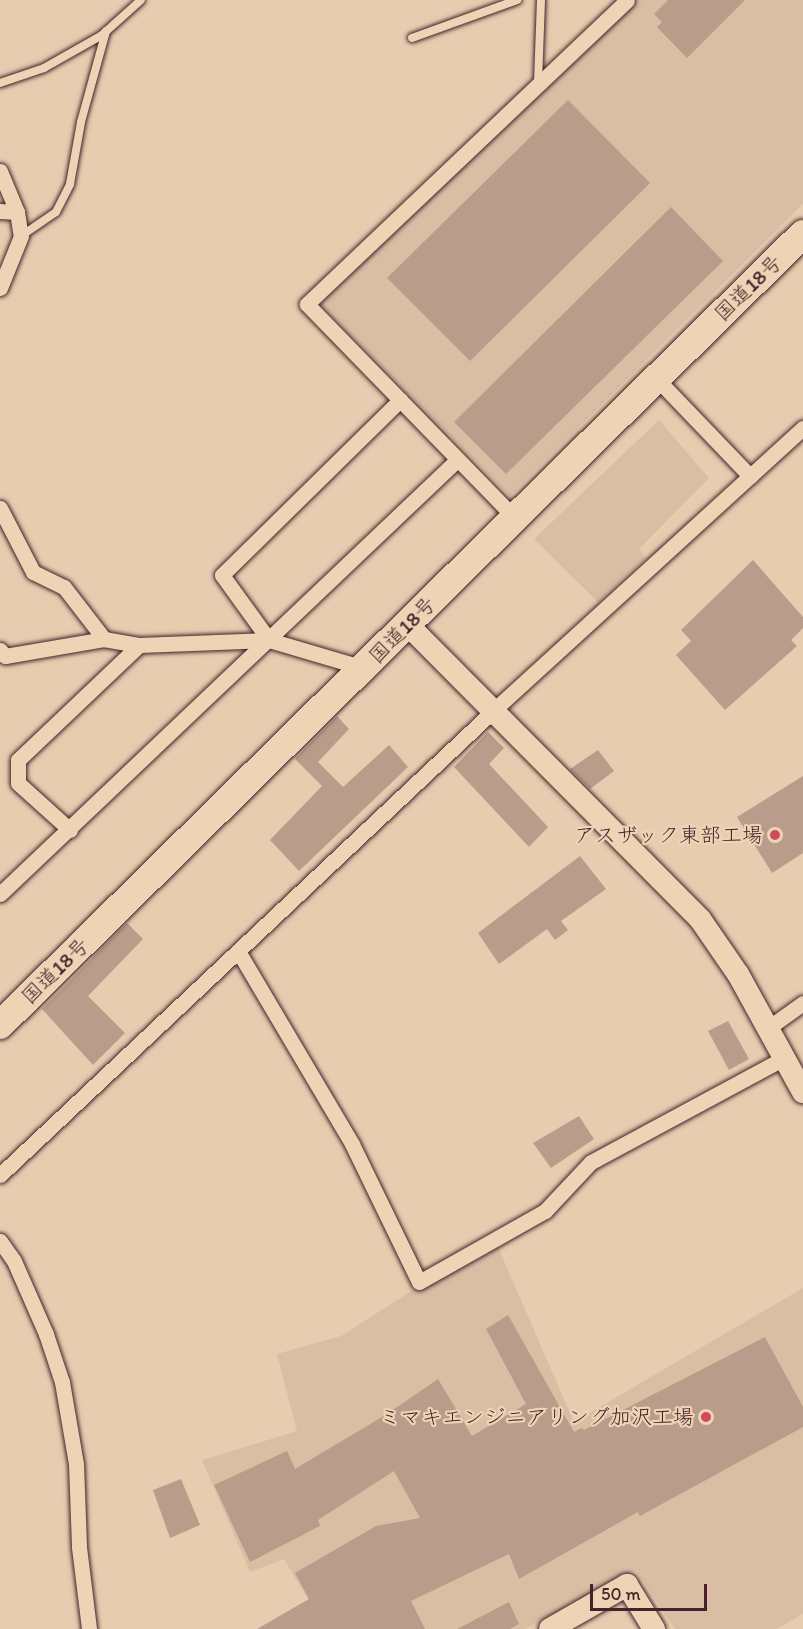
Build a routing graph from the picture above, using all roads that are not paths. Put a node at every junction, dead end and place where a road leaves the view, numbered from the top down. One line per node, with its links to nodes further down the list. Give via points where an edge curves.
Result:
1 (141, 0): 5 (lane)
2 (517, 0): 6 (lane)
3 (541, 0): 8 (lane)
4 (627, 0): 8 (street)
5 (106, 31): 7 (lane, via 44,68); 13 (lane, via 81,122 70,184 56,212)
6 (412, 38)
7 (0, 83)
8 (538, 86): 16 (street, via 307,304)
9 (0, 171): 11 (street)
10 (0, 211): 11 (street)
11 (17, 212): 13 (street)
12 (803, 234): 15 (highway, 国道18号)
13 (21, 236): 14 (street)
14 (1, 283)
15 (656, 378): 19 (street); 21 (highway, 国道18号)
16 (400, 400): 18 (street); 24 (street, via 222,575)
17 (803, 428): 19 (street)
18 (457, 460): 21 (street); 24 (street)
19 (750, 476): 28 (street)
20 (0, 508): 23 (street, via 33,572 64,586)
21 (514, 517): 22 (highway, 国道18号)
22 (408, 625): 27 (highway, 国道18号); 28 (street)
23 (104, 639): 25 (street); 26 (street, via 4,656)
24 (269, 640): 25 (street); 27 (street); 29 (street)
25 (139, 645): 29 (street, via 18,760 18,783)
26 (0, 650)
27 (364, 668): 33 (highway, 国道18号)
28 (495, 709): 31 (street); 34 (street, via 700,919 738,974)
29 (70, 830): 30 (street)
30 (0, 894)
31 (238, 951): 35 (street, via 352,1144 419,1282 545,1210 591,1162); 37 (street)
32 (803, 1004): 34 (street)
33 (0, 1025)
34 (768, 1028): 35 (street)
35 (784, 1058): 36 (street)
36 (803, 1092)
37 (0, 1175)
38 (0, 1240): 39 (street, via 14,1261 46,1334 62,1382 76,1464 79,1547)
39 (89, 1629)
40 (550, 1629): 41 (street, via 627,1585)
41 (654, 1629)

